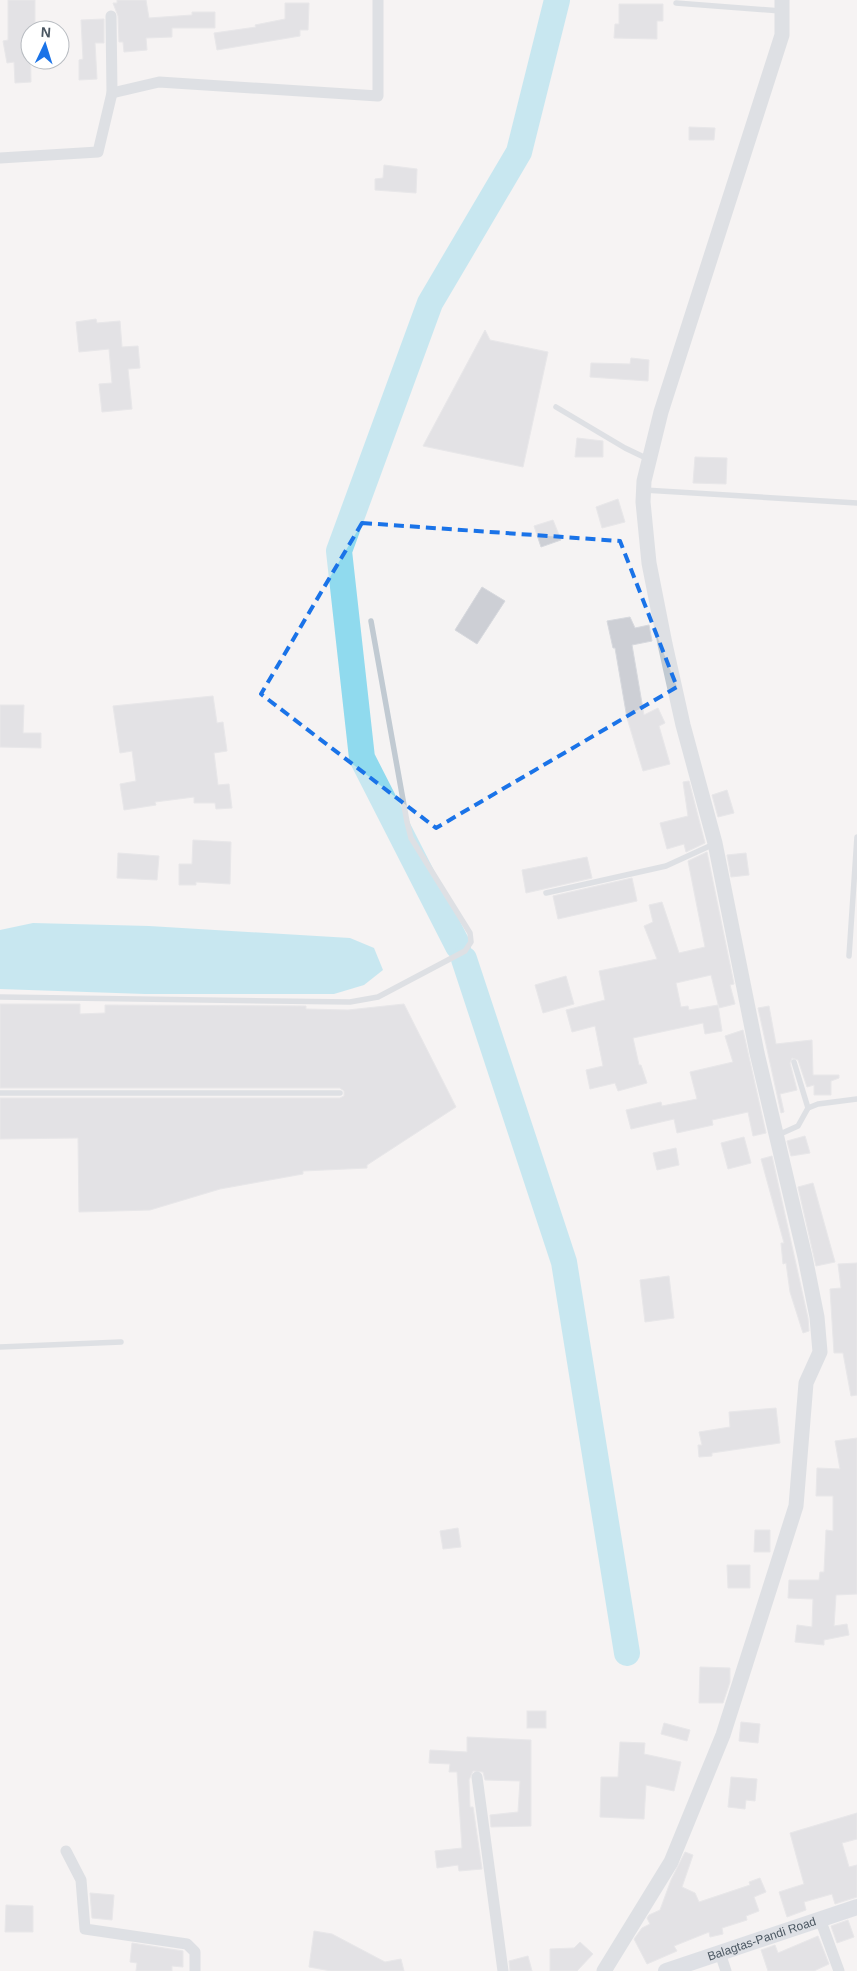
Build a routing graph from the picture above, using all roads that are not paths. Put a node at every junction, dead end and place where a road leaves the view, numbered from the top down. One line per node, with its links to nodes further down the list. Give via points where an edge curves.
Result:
1 (378, 0): 5 (street, via 378,96 160,82)
2 (676, 3): 3 (lane)
3 (782, 6): 8 (street, via 782,35 662,412)
4 (111, 16): 5 (street)
5 (112, 93): 6 (street, via 98,152)
6 (0, 158)
7 (556, 407): 8 (lane)
8 (650, 460): 9 (street)
9 (644, 490): 10 (lane); 13 (street, via 650,563 665,644 683,725)
10 (857, 503)
11 (371, 621): 16 (lane, via 406,822 411,838 470,933 465,951 378,997 350,1002)
12 (857, 837): 15 (lane)
13 (716, 843): 14 (lane, via 666,866); 22 (street)
14 (546, 893)
15 (849, 956)
16 (0, 997)
17 (794, 1062): 21 (lane)
18 (0, 1093): 19 (lane)
19 (340, 1093)
20 (857, 1099): 21 (lane)
21 (808, 1108): 22 (lane, via 798,1126)
22 (776, 1136): 32 (street, via 818,1317 820,1352 806,1383 796,1506 723,1735 678,1844 666,1870)
23 (121, 1342): 24 (lane)
24 (0, 1347)
25 (478, 1777): 31 (street)
26 (66, 1851): 30 (street, via 81,1880 85,1930 187,1944 195,1952)
27 (857, 1908): 28 (main road, Balagtas-Pandi Road)
28 (820, 1919): 29 (main road, Balagtas-Pandi Road); 35 (street)
29 (720, 1953): 33 (main road, Balagtas-Pandi Road); 34 (street)
30 (195, 1971)
31 (503, 1971)
32 (604, 1971)
33 (666, 1971)
34 (726, 1971)
35 (839, 1971)

